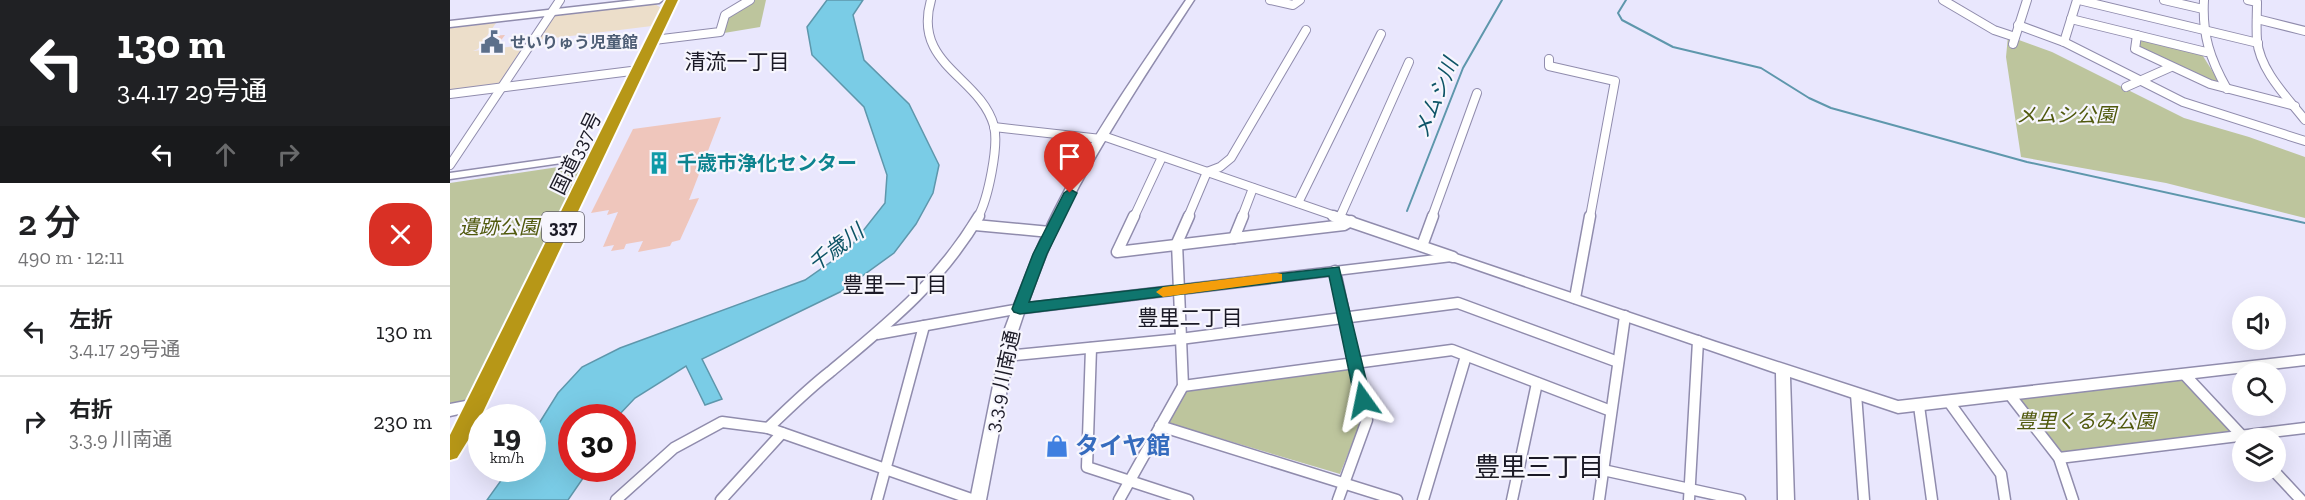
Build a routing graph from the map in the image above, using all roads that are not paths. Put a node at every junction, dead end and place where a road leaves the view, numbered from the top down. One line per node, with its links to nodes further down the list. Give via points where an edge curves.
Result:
1 (560, 0): 16 (street)
2 (660, 0): 16 (street)
3 (672, 0): 26 (highway, 国道337号 / 337)
4 (750, 0): 26 (street, via 725,15 720,32)
5 (931, 0): 42 (street, via 926,17 930,44 984,108)
6 (1190, 0): 43 (street, 3.3.9 川南通)
7 (1270, 0): 8 (street, via 1293,5)
8 (1300, 0)
9 (1943, 0): 20 (street, via 2014,41)
10 (2027, 0): 20 (street)
11 (2078, 0): 17 (street); 22 (street)
12 (2164, 0): 15 (street)
13 (2204, 0): 15 (street)
14 (2248, 0): 18 (street, via 2257,2)
15 (2203, 9): 22 (street)
16 (551, 12): 19 (street); 35 (street)
17 (2071, 19): 25 (street); 27 (street)
18 (2257, 19): 23 (street); 28 (street)
19 (450, 24)
20 (2018, 25): 27 (street)
21 (1306, 30): 48 (street, via 1231,158)
22 (2201, 30): 28 (street); 29 (street)
23 (2305, 31)
24 (1381, 34): 51 (street)
25 (2137, 35): 29 (street); 32 (street, via 2135,49)
26 (654, 40): 33 (highway, 国道337号 / 337)
27 (2064, 42): 34 (street)
28 (2258, 43): 40 (street, via 2271,76)
29 (2206, 52): 37 (street)
30 (1549, 59): 62 (street, via 1549,66 1615,81)
31 (1409, 62): 52 (street)
32 (2171, 66): 34 (street); 37 (street)
33 (639, 70): 35 (street); 45 (highway, 国道337号 / 337)
34 (2139, 80): 36 (street); 44 (street, via 2183,102)
35 (501, 87): 39 (street); 47 (street)
36 (2126, 87)
37 (2227, 89): 40 (street)
38 (1477, 93): 58 (street)
39 (450, 94)
40 (2295, 106): 41 (street)
41 (2305, 120)
42 (994, 127): 43 (street); 54 (street, via 992,175)
43 (1102, 137): 46 (street); 55 (street, 3.3.9 川南通)
44 (2305, 141)
45 (599, 155): 49 (street); 83 (highway, 国道337号 / 337)
46 (1162, 157): 48 (street); 57 (street, via 1117,252)
47 (450, 165)
48 (1207, 172): 50 (street); 57 (street)
49 (450, 176)
50 (1253, 188): 51 (street); 56 (street)
51 (1298, 203): 52 (street)
52 (1340, 218): 53 (street)
53 (1351, 221): 56 (street); 58 (street)
54 (975, 225): 55 (street); 67 (street, via 931,283)
55 (1050, 232): 63 (street, 3.3.9 川南通)
56 (1234, 238): 57 (street)
57 (1178, 245): 61 (street)
58 (1422, 246): 59 (street)
59 (1454, 256): 60 (street); 62 (street)
60 (1335, 271): 61 (street); 65 (street)
61 (1177, 290): 63 (street); 68 (street)
62 (1575, 298): 64 (street)
63 (1020, 309): 66 (street); 71 (street, 3.3.9 川南通)
64 (1625, 316): 69 (street); 75 (street)
65 (1345, 318): 68 (street); 74 (street); 75 (street, via 1458,303)
66 (924, 326): 67 (street); 98 (street)
67 (878, 334): 90 (street)
68 (1180, 339): 70 (street); 79 (street)
69 (1698, 341): 76 (street); 103 (street)
70 (1091, 348): 71 (street); 100 (street, via 1087,467)
71 (1006, 356): 107 (street, 3.3.9 川南通)
72 (1466, 356): 74 (street, via 1452,350); 78 (street); 112 (street)
73 (2305, 360): 77 (street)
74 (1355, 362): 79 (street); 102 (street, via 1367,420)
75 (1618, 362): 87 (street)
76 (1783, 369): 80 (street); 116 (street)
77 (2185, 375): 81 (street); 91 (street)
78 (1538, 383): 87 (street); 113 (street)
79 (1182, 386): 89 (street)
80 (1856, 394): 84 (street, via 1898,407); 117 (street)
81 (2010, 394): 82 (street); 97 (street)
82 (1949, 402): 84 (street); 119 (street, via 2001,474)
83 (476, 404)
84 (1919, 406): 118 (street)
85 (468, 407): 86 (street)
86 (450, 410)
87 (1611, 411): 99 (street)
88 (468, 419): 96 (highway, 国道337号 / 337)
89 (1160, 426): 100 (street); 102 (street)
90 (768, 428): 94 (street); 104 (street, via 722,422 674,448)
91 (2234, 428)
92 (2305, 428): 93 (street)
93 (2286, 431)
94 (782, 433): 98 (street); 105 (street)
95 (2232, 438): 97 (street)
96 (450, 452)
97 (2060, 458): 120 (street)
98 (885, 469): 106 (street); 107 (street)
99 (1603, 470): 103 (street); 114 (street)
100 (1130, 481): 108 (street); 109 (street)
101 (2284, 482): 121 (street)
102 (1344, 484): 110 (street); 111 (street)
103 (1689, 494): 115 (street)
104 (616, 500)
105 (721, 500)
106 (877, 500)
107 (976, 500)
108 (1119, 500)
109 (1188, 500)
110 (1338, 500)
111 (1397, 500)
112 (1423, 500)
113 (1512, 500)
114 (1599, 500)
115 (1740, 500)
116 (1786, 500)
117 (1864, 500)
118 (1932, 500)
119 (2005, 500)
120 (2073, 500)
121 (2301, 500)

